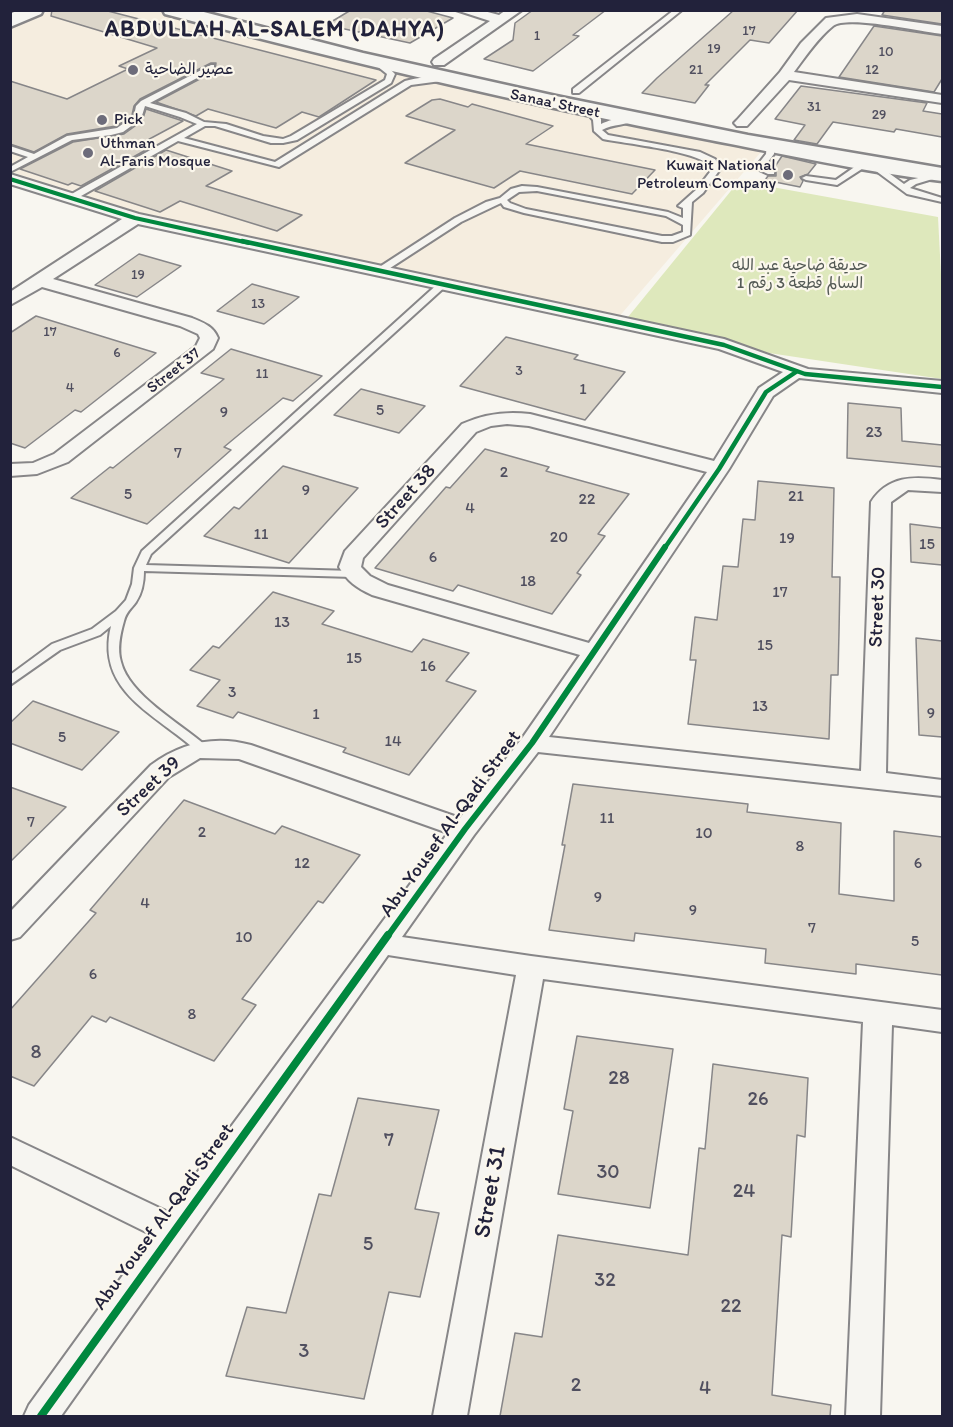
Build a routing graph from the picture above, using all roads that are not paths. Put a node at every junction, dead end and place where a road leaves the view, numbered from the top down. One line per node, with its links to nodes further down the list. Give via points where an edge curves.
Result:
1 (172, 10): 10 (main road, Sanaa' Street)
2 (228, 10): 9 (main road, Sanaa' Street)
3 (462, 10): 7 (street)
4 (516, 10): 7 (street)
5 (679, 10): 17 (lane)
6 (34, 11): 8 (main road)
7 (502, 20): 15 (street)
8 (10, 21)
9 (266, 21): 10 (main road, via 265,28); 12 (main road, Sanaa' Street)
10 (244, 30): 12 (main road, Sanaa' Street)
11 (942, 30): 16 (street, via 857,18 831,21)
12 (296, 36): 13 (main road, Sanaa' Street); 15 (main road, Sanaa' Street)
13 (380, 64): 15 (main road, Sanaa' Street); 22 (lane, via 391,74 388,81 286,141 268,140 219,124)
14 (211, 67): 19 (lane)
15 (441, 70): 17 (main road, Sanaa' Street); 20 (main road, Sanaa' Street); 23 (lane, via 408,83 276,165)
16 (785, 75): 18 (street); 21 (street)
17 (576, 91): 21 (main road, Sanaa' Street)
18 (942, 99)
19 (144, 103): 22 (lane); 26 (lane, via 138,117 120,130 70,138)
20 (595, 120): 24 (main road, Sanaa' Street, via 634,120); 37 (lane, via 598,131 606,137 697,154 712,161 717,168)
21 (742, 123): 28 (main road, Sanaa' Street)
22 (203, 124): 23 (lane)
23 (176, 138): 34 (lane)
24 (770, 145): 27 (main road, Sanaa' Street); 30 (lane, via 770,154 759,168)
25 (10, 148): 26 (lane)
26 (35, 157): 29 (lane)
27 (868, 163): 28 (main road, Sanaa' Street); 31 (lane, via 837,183); 33 (lane)
28 (942, 169): 33 (lane)
29 (10, 170)
30 (771, 172)
31 (806, 178)
32 (10, 179): 34 (street)
33 (904, 188): 36 (lane)
34 (71, 198): 39 (street)
35 (503, 200): 38 (lane, via 517,189 531,188); 40 (lane, via 524,211 647,238 681,236 687,233); 41 (lane, via 472,212)
36 (942, 200)
37 (688, 203): 38 (lane); 40 (lane)
38 (658, 213): 40 (lane)
39 (135, 218): 41 (street); 42 (street)
40 (686, 223)
41 (381, 270): 43 (street)
42 (40, 281): 44 (street); 48 (street, Street 37, via 186,322 206,331 209,338 204,349 62,458 33,470)
43 (444, 283): 45 (street, via 724,345); 50 (lane, via 156,543)
44 (10, 300)
45 (796, 372): 46 (street); 47 (street, Abu Yousef Al-Qadi Street, via 766,392)
46 (942, 387)
47 (720, 469): 51 (street, Street 38, via 530,420 482,421 469,428 353,556); 53 (street, Abu Yousef Al-Qadi Street)
48 (10, 470)
49 (942, 486): 57 (street, Street 30, via 903,484 894,487 881,502)
50 (139, 567): 51 (lane); 52 (lane, via 131,601)
51 (353, 574): 53 (street, via 380,590)
52 (120, 613): 54 (lane, via 96,632 56,647); 56 (lane, via 112,643 123,682 140,702 174,723)
53 (594, 652): 55 (street, Abu Yousef Al-Qadi Street)
54 (10, 681)
55 (532, 743): 57 (street); 59 (street, Abu Yousef Al-Qadi Street)
56 (201, 748): 59 (street, Street 39, via 242,751); 60 (street, Street 39, via 187,752 159,771)
57 (873, 781): 58 (street)
58 (942, 789)
59 (465, 829): 61 (street, Abu Yousef Al-Qadi Street)
60 (10, 930)
61 (383, 944): 62 (street); 66 (street, Abu Yousef Al-Qadi Street)
62 (531, 967): 63 (street); 68 (street, Street 31)
63 (878, 1013): 64 (street); 69 (street)
64 (942, 1021)
65 (10, 1150): 66 (street)
66 (173, 1230): 67 (street, Abu Yousef Al-Qadi Street)
67 (41, 1416)
68 (450, 1416)
69 (863, 1416)

